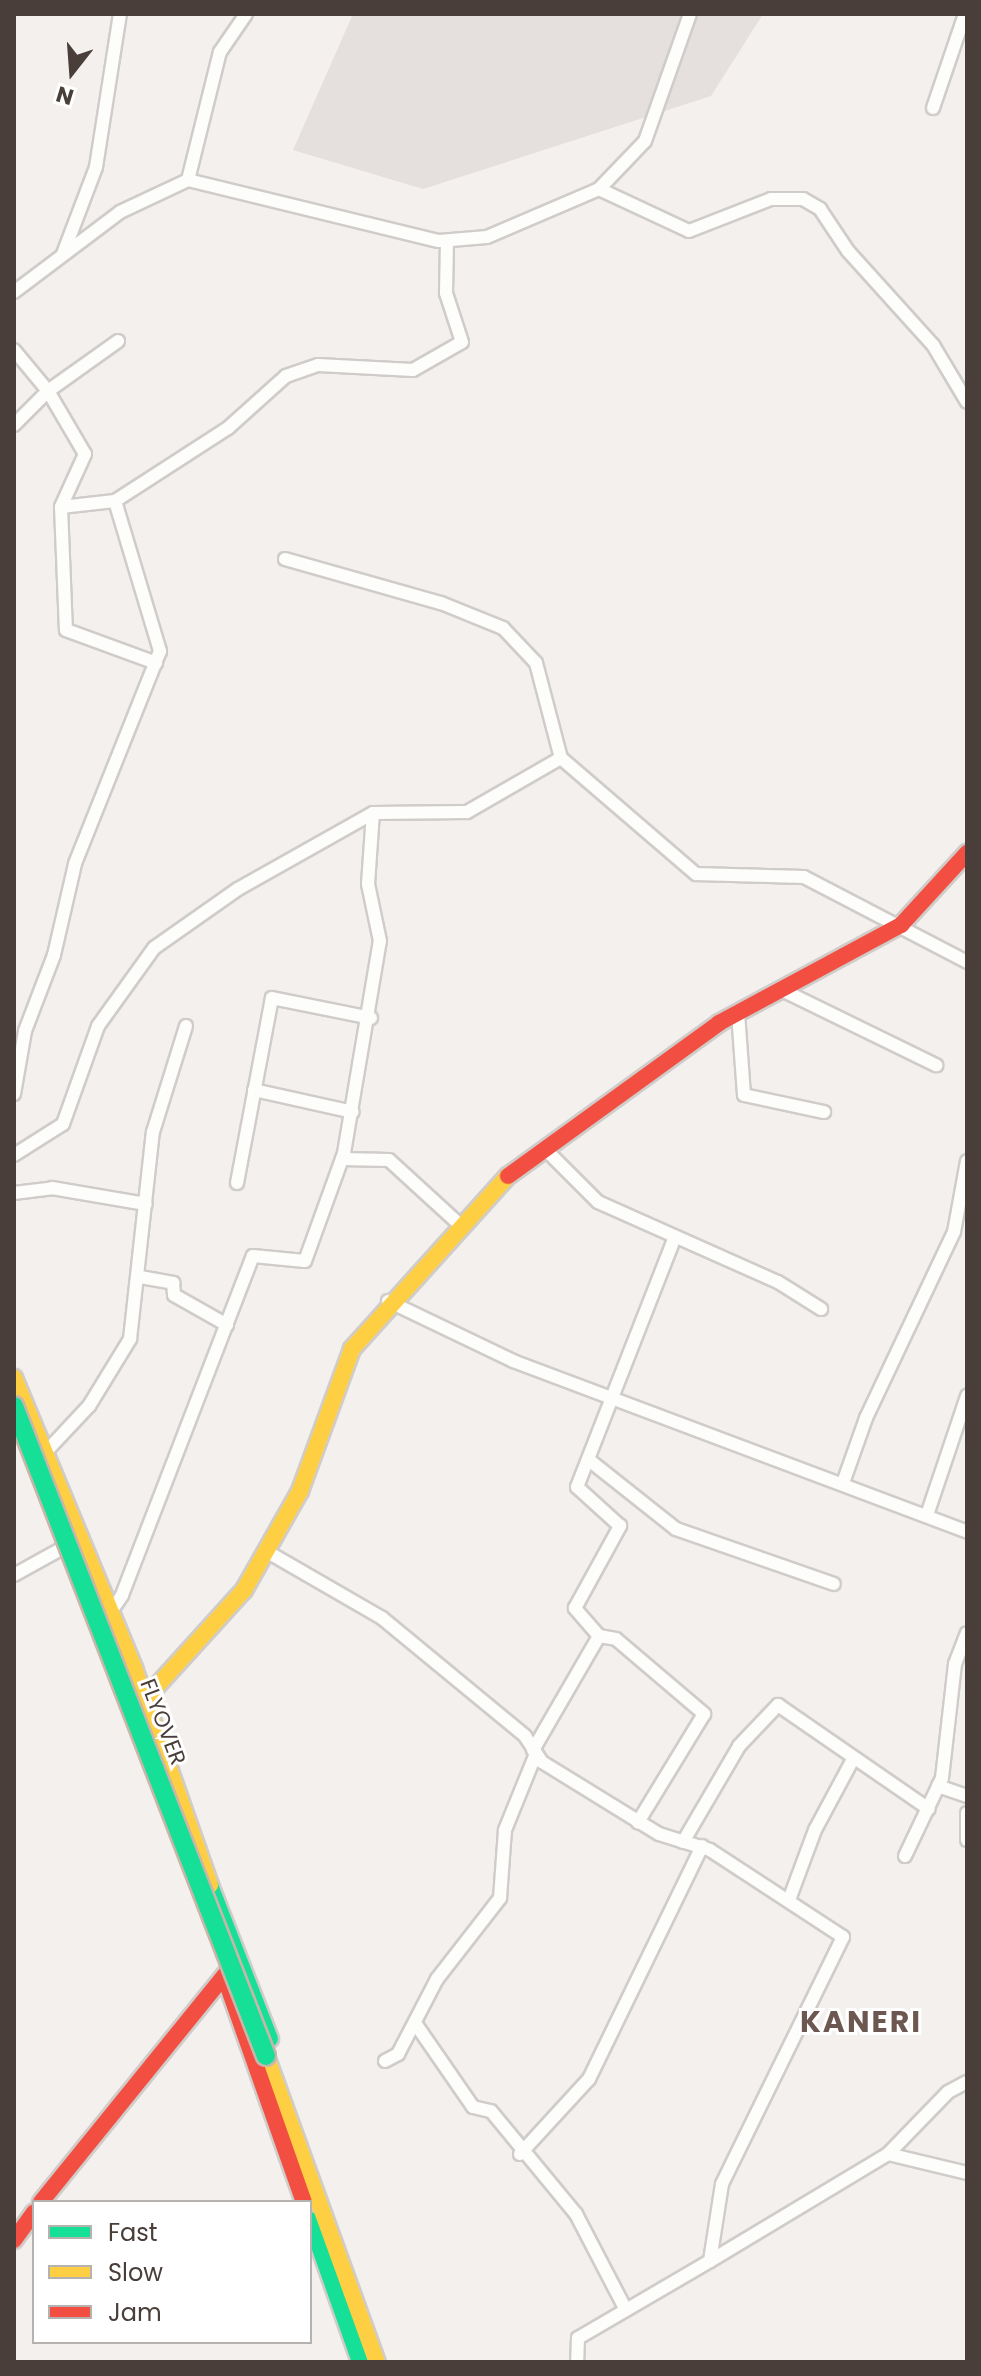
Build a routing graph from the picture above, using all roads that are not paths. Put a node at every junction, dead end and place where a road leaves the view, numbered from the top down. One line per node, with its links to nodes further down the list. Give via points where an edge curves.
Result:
1 (120, 14): 9 (street, via 96,167)
2 (246, 14): 6 (street, via 220,52)
3 (690, 14): 7 (street, via 645,141)
4 (965, 14): 5 (street)
5 (933, 108)
6 (188, 180): 8 (street); 9 (street, via 120,212)
7 (599, 189): 8 (street, via 487,237); 14 (street, via 689,231 771,199 803,199 820,209 848,251 933,345)
8 (447, 241): 16 (street, via 446,293 462,342 413,370 318,365 286,376 228,428)
9 (62, 257): 10 (street)
10 (14, 292)
11 (118, 341): 13 (street)
12 (14, 350): 13 (street)
13 (48, 391): 15 (street); 17 (street, via 85,454)
14 (967, 402)
15 (14, 425)
16 (115, 501): 17 (street); 19 (street, via 160,651)
17 (61, 507): 19 (street, via 66,630)
18 (285, 559): 20 (street, via 441,603 503,628 536,663)
19 (156, 663): 31 (street, via 75,864 54,955 25,1031)
20 (561, 758): 21 (street, via 467,812); 23 (street, via 696,874 804,877)
21 (373, 813): 27 (street, via 368,884 380,941); 35 (street, via 238,889 154,948 98,1026 63,1124)
22 (967, 853): 23 (main road)
23 (901, 925): 24 (street); 25 (main road)
24 (967, 962)
25 (780, 989): 26 (main road); 29 (street)
26 (738, 1013): 33 (street, via 744,1095); 34 (main road)
27 (371, 1018): 30 (street, via 274,997); 32 (street)
28 (186, 1026): 40 (street, via 153,1132)
29 (936, 1065)
30 (254, 1090): 32 (street); 38 (street)
31 (14, 1094)
32 (353, 1112): 36 (street)
33 (824, 1112)
34 (544, 1148): 41 (main road); 42 (street, via 598,1202)
35 (14, 1155)
36 (342, 1159): 41 (street, via 389,1160); 46 (street, via 308,1256 298,1263 257,1252)
37 (967, 1161): 55 (street, via 954,1232 866,1418)
38 (237, 1183)
39 (14, 1193): 40 (street, via 52,1188)
40 (146, 1204): 43 (street)
41 (458, 1223): 44 (main road)
42 (675, 1237): 45 (street, via 778,1282); 49 (street)
43 (140, 1277): 46 (street, via 173,1283 174,1295); 52 (street, via 130,1339 89,1406)
44 (388, 1301): 49 (street, via 513,1361); 60 (main road, via 352,1349 300,1491)
45 (821, 1309)
46 (227, 1325): 63 (street)
47 (14, 1378): 52 (main road)
48 (967, 1396): 56 (street)
49 (614, 1397): 53 (street); 55 (street)
50 (14, 1406): 84 (main road, FLYOVER, bridge)
51 (14, 1435): 54 (main road)
52 (45, 1453): 54 (street); 58 (main road)
53 (589, 1460): 62 (street, via 676,1529); 66 (street, via 579,1491 620,1526 575,1608)
54 (27, 1468): 59 (main road)
55 (843, 1483): 56 (street)
56 (927, 1515): 57 (street)
57 (967, 1532)
58 (80, 1539): 59 (street); 63 (main road)
59 (59, 1550): 61 (street); 64 (main road)
60 (266, 1551): 67 (main road, via 244,1590); 69 (street, via 382,1618 525,1736)
61 (14, 1575)
62 (834, 1584)
63 (111, 1614): 64 (street); 67 (main road)
64 (90, 1630): 68 (main road)
65 (967, 1633): 71 (street, via 955,1664)
66 (599, 1636): 69 (street); 75 (street, via 616,1639 704,1714)
67 (144, 1701): 68 (main road); 81 (main road, via 166,1773)
68 (125, 1720): 82 (main road)
69 (534, 1753): 75 (street); 83 (street, via 505,1830 500,1898 437,1979)
70 (852, 1761): 73 (street); 77 (street, via 793,1711 771,1708 715,1780); 80 (street, via 815,1830)
71 (938, 1786): 72 (street); 73 (street)
72 (967, 1796)
73 (929, 1809): 79 (street)
74 (967, 1813): 76 (street)
75 (638, 1822): 77 (street)
76 (967, 1840)
77 (683, 1842): 78 (street)
78 (702, 1846): 80 (street); 87 (street, via 589,2079)
79 (905, 1856)
80 (789, 1900): 97 (street, via 830,1924 844,1944 722,2184)
81 (242, 1957): 82 (main road); 102 (main road)
82 (223, 1974): 90 (main road); 91 (main road)
83 (415, 2023): 85 (street, via 398,2054); 87 (street, via 473,2107 491,2111)
84 (266, 2056): 92 (main road, FLYOVER, via 265,2069); 101 (main road, FLYOVER)
85 (385, 2061)
86 (967, 2082): 88 (street, via 948,2092)
87 (520, 2154): 98 (street, via 591,2235)
88 (888, 2154): 89 (street); 97 (street)
89 (967, 2173)
90 (43, 2200)
91 (303, 2200)
92 (309, 2200)
93 (312, 2207): 100 (main road, FLYOVER)
94 (32, 2215): 96 (main road)
95 (312, 2226): 99 (main road)
96 (14, 2240)
97 (710, 2261): 98 (street)
98 (626, 2310): 103 (street, via 578,2338)
99 (360, 2362)
100 (369, 2362)
101 (377, 2362)
102 (386, 2362)
103 (577, 2362)

